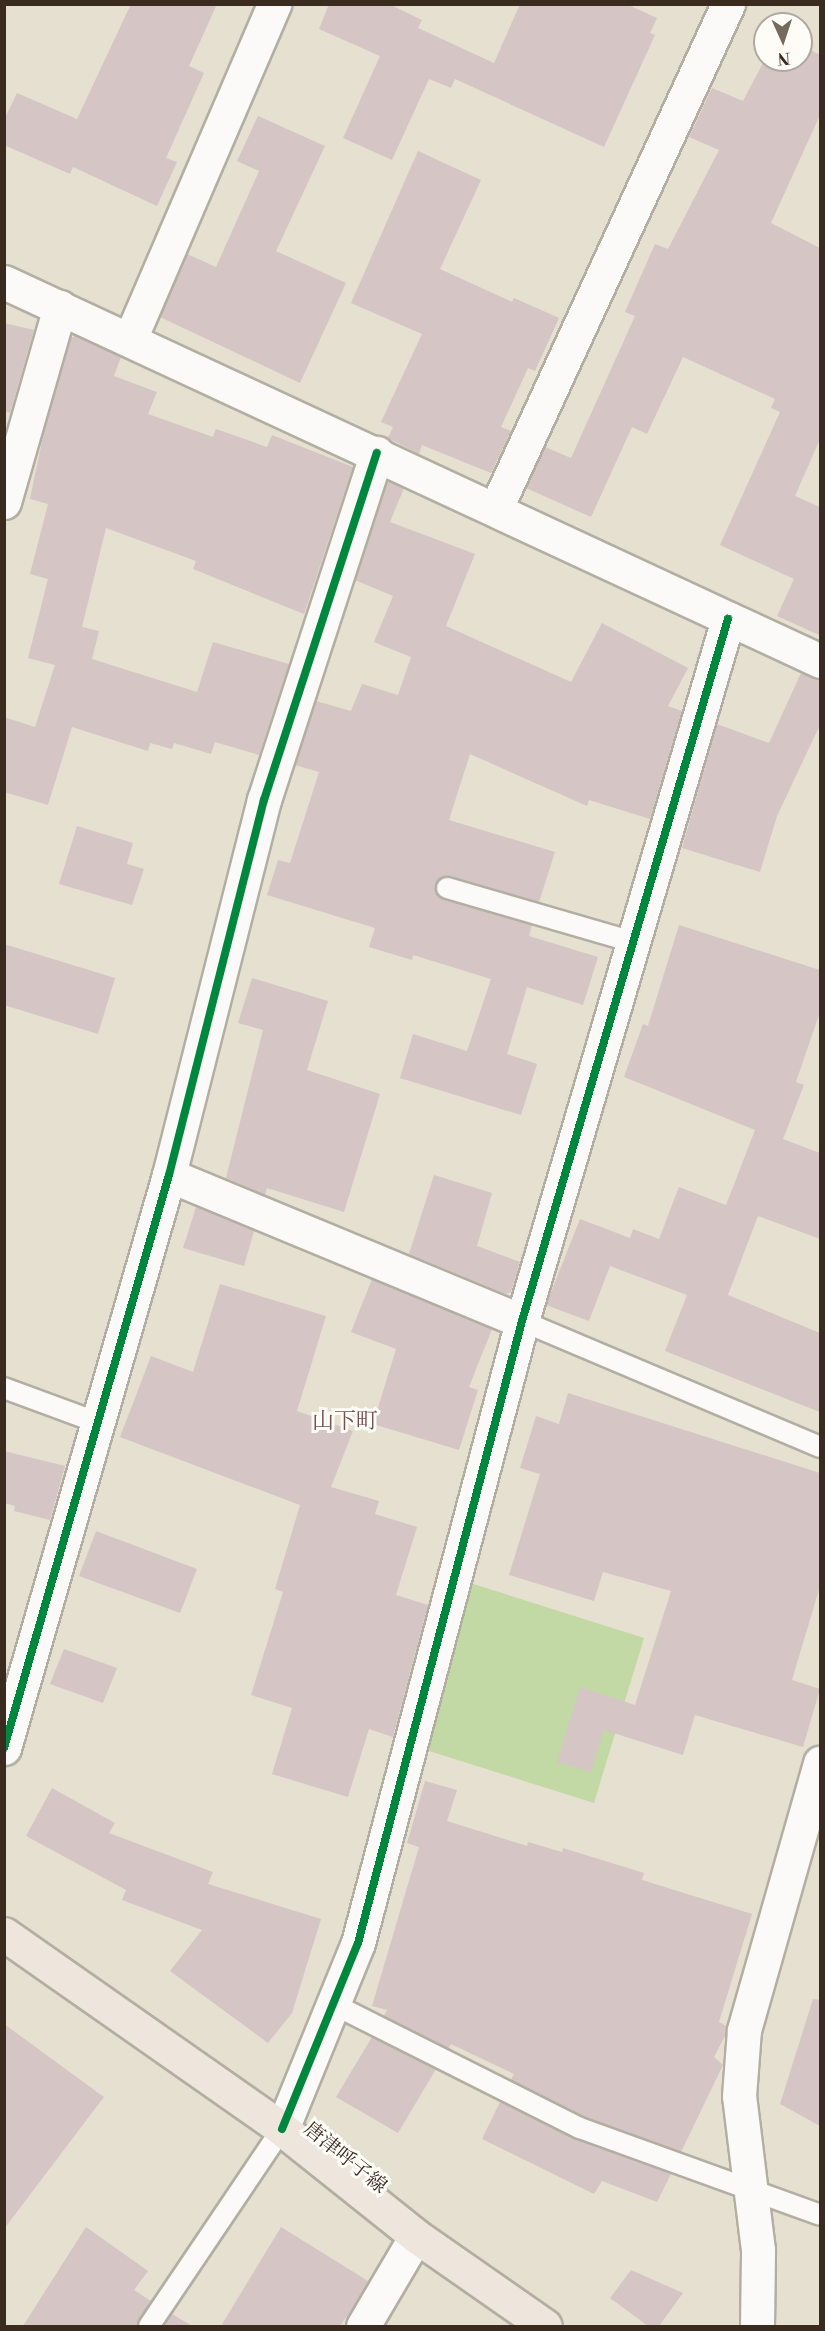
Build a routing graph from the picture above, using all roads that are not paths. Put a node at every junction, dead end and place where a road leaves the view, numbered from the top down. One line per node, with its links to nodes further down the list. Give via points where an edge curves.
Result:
1 (274, 4): 5 (street)
2 (728, 4): 8 (street)
3 (4, 282): 4 (street)
4 (60, 307): 5 (street); 7 (street)
5 (130, 339): 6 (street)
6 (377, 453): 8 (street); 13 (street, via 264,800)
7 (4, 502)
8 (496, 508): 9 (street)
9 (728, 619): 10 (street); 12 (street)
10 (820, 661)
11 (447, 888): 12 (lane)
12 (633, 942): 14 (street)
13 (169, 1175): 14 (street); 16 (street)
14 (522, 1321): 17 (lane); 21 (street, via 358,1943)
15 (4, 1389): 16 (lane)
16 (96, 1422): 18 (street)
17 (820, 1447)
18 (4, 1748)
19 (820, 1763): 23 (street, via 744,2030 739,2096)
20 (4, 1934): 22 (main road, 唐津呼子線)
21 (333, 2004): 22 (street); 23 (lane, via 580,2128)
22 (282, 2129): 25 (main road, 唐津呼子線); 26 (lane)
23 (748, 2186): 24 (lane); 29 (street, via 758,2250)
24 (820, 2215)
25 (416, 2236): 27 (street); 28 (main road, 唐津呼子線)
26 (149, 2326)
27 (363, 2326)
28 (544, 2326)
29 (757, 2326)

